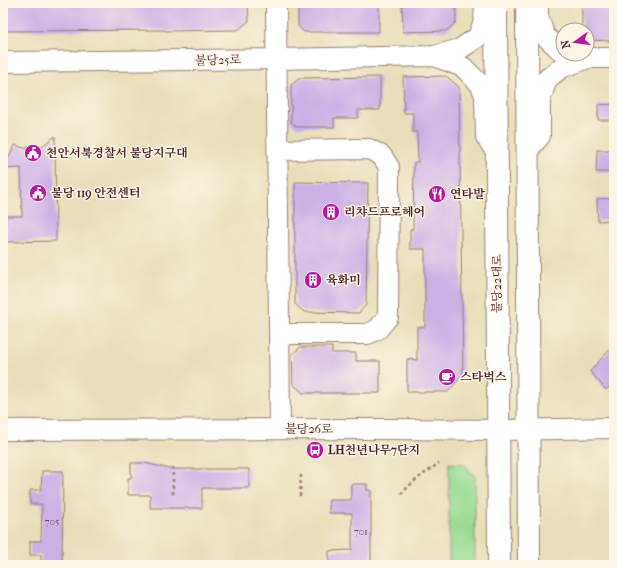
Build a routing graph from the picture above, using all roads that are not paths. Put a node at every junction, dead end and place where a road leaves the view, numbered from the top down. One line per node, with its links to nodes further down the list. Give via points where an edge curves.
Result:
1 (276, 3): 10 (street)
2 (485, 3): 7 (street, via 484,21 478,37 460,50)
3 (496, 3): 15 (main road, 불당22대로)
4 (527, 3): 14 (main road)
5 (538, 3): 6 (street, via 538,17 545,36)
6 (555, 45)
7 (434, 56): 10 (street, 불당25로); 15 (street, via 463,67 481,85 485,96 486,137)
8 (595, 57): 9 (street)
9 (614, 58)
10 (277, 59): 11 (street, 불당25로); 13 (street)
11 (3, 62)
12 (570, 62): 14 (street, via 547,79 540,100 540,136)
13 (278, 150): 16 (street); 16 (street, via 369,149 382,156 389,167 388,317 378,329 368,334)
14 (527, 151): 19 (main road)
15 (497, 155): 21 (main road, 불당22대로)
16 (279, 334): 18 (street)
17 (614, 428): 19 (street, 불당26로)
18 (280, 429): 20 (street, 불당26로); 21 (street, 불당26로)
19 (528, 429): 21 (street, 불당26로); 23 (main road)
20 (3, 430)
21 (498, 430): 22 (main road, 불당22대로)
22 (499, 565)
23 (529, 565)

